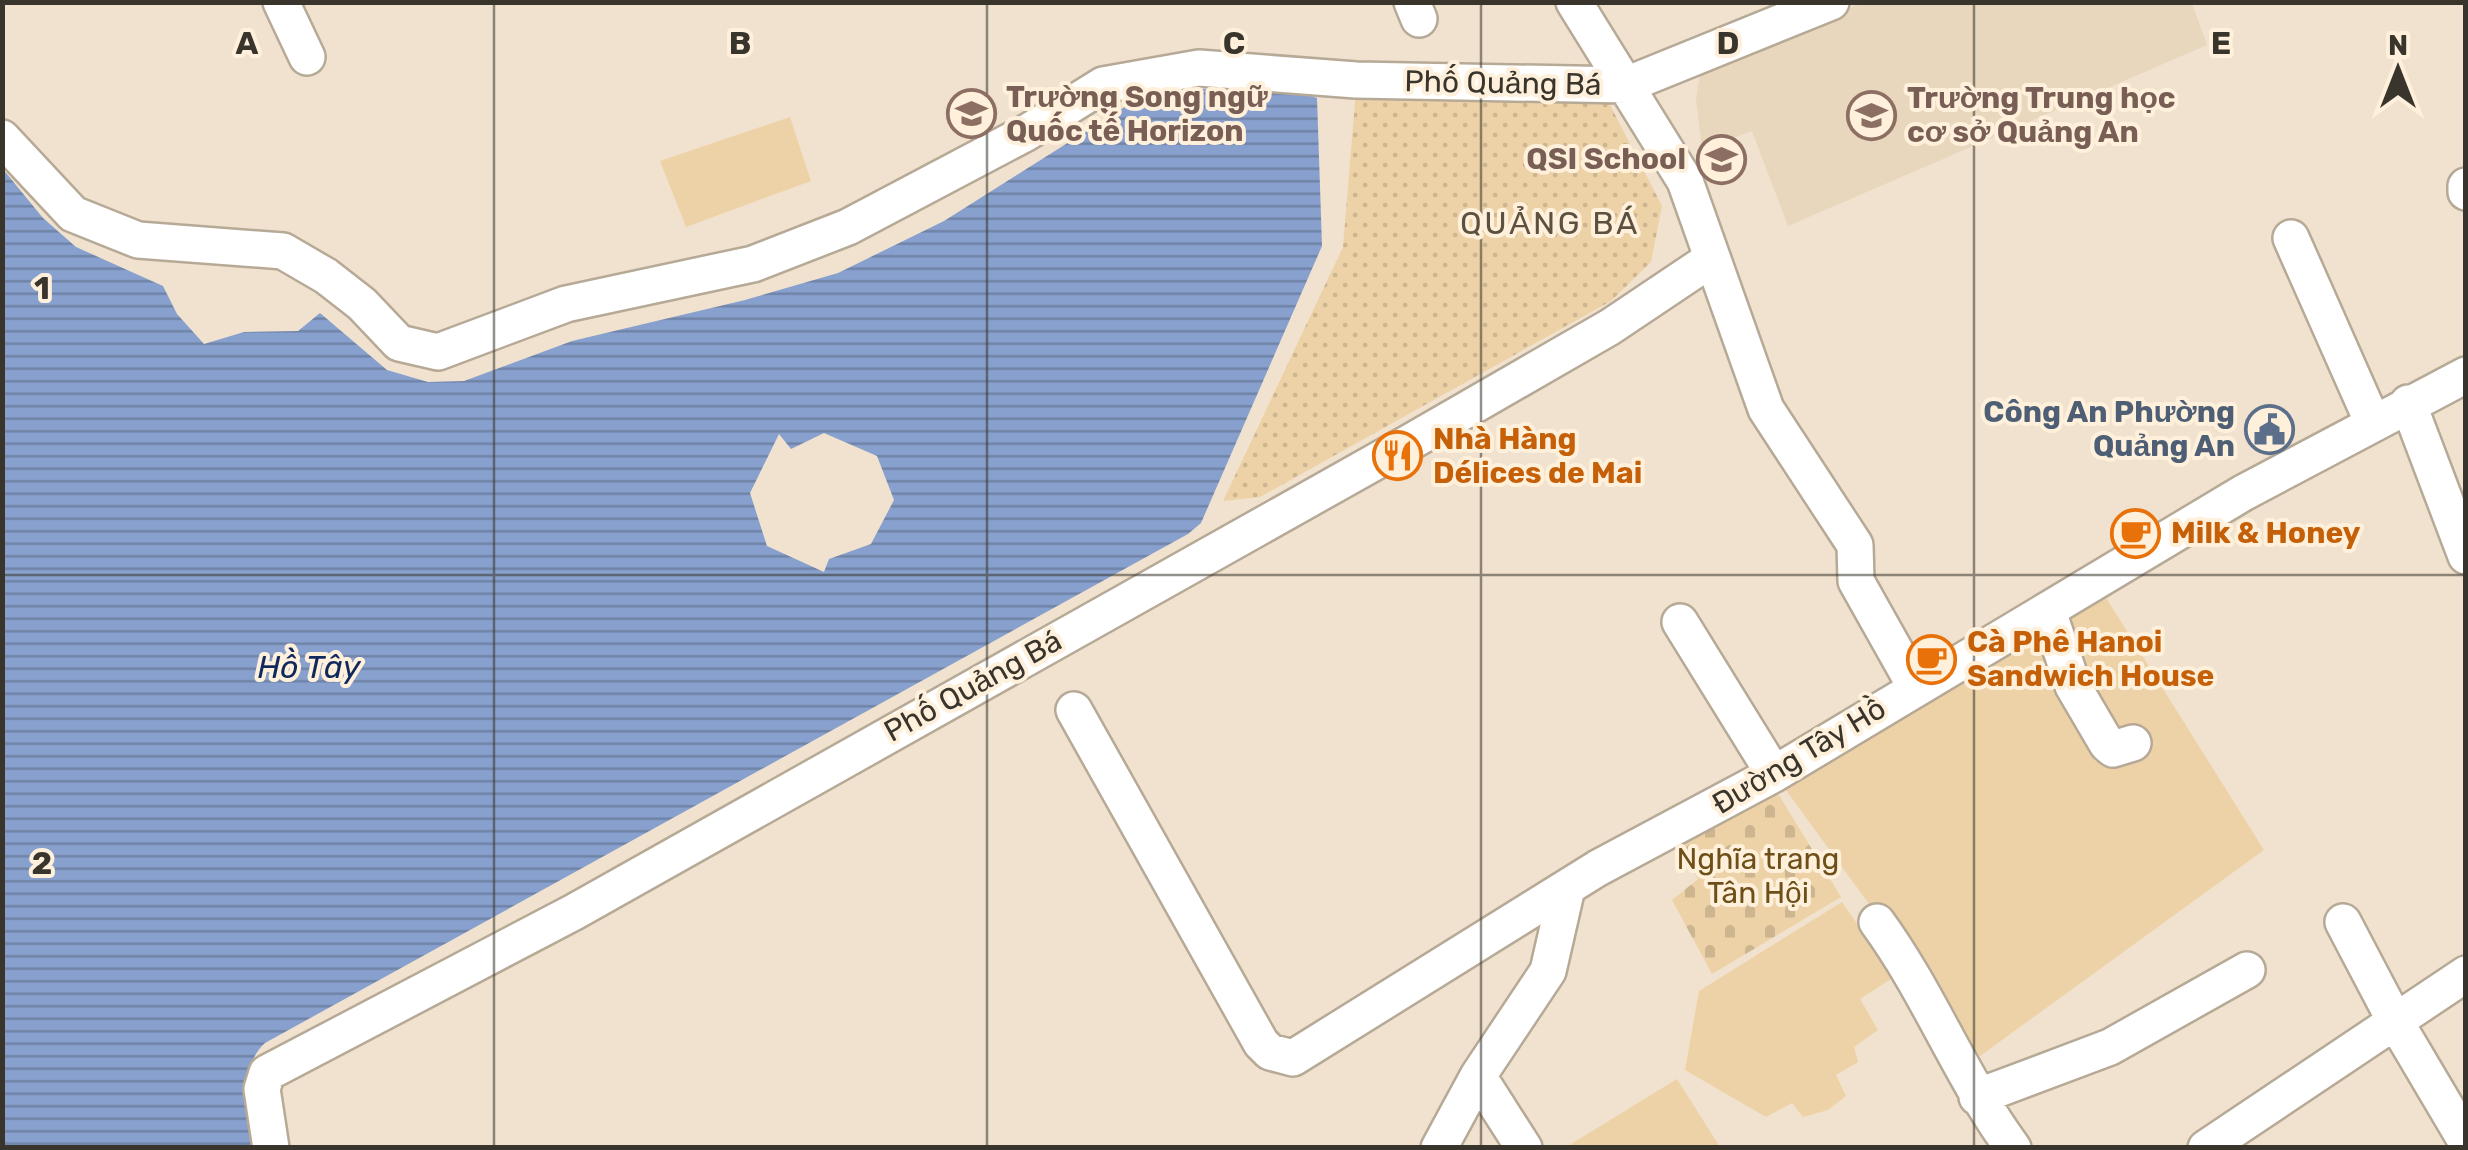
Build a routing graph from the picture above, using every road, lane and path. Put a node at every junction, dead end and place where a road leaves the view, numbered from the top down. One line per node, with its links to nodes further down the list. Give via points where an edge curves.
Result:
1 (281, 2): 5 (street)
2 (1574, 2): 6 (street)
3 (1831, 2): 4 (street)
4 (1762, 16): 6 (street)
5 (307, 57)
6 (1626, 86): 7 (street, Phố Quảng Bá, via 1356,80 1199,68 1103,85 848,227 753,264 566,304 438,352 399,343 326,276 284,251 138,240 73,214); 9 (street, Phố Quảng Bá, via 1685,182)
7 (2, 138)
8 (2291, 238): 12 (street)
9 (1710, 260): 16 (street, via 1766,409 1855,545 1856,581); 30 (street, Phố Quảng Bá, via 1610,327 1406,444 574,912 267,1073 262,1089)
10 (2466, 375): 11 (street, Đường Tây Hồ)
11 (2408, 403): 12 (street, Đường Tây Hồ); 13 (street)
12 (2372, 422): 14 (street, Đường Tây Hồ, via 2242,492)
13 (2466, 556)
14 (2048, 611): 16 (street, Đường Tây Hồ); 18 (street, via 2073,686 2102,736 2114,749)
15 (1680, 622): 19 (street)
16 (1915, 686): 19 (street, Đường Tây Hồ)
17 (1074, 710): 20 (street, Đường Tây Hồ, via 1261,1044 1280,1056 1293,1058)
18 (2133, 743)
19 (1774, 774): 20 (street, Đường Tây Hồ)
20 (1567, 888): 26 (street, via 1548,971)
21 (1877, 922): 27 (street, via 1911,969)
22 (2343, 922): 25 (street)
23 (2248, 970): 27 (street, via 2110,1047)
24 (2466, 974): 25 (street)
25 (2394, 1021): 28 (street); 29 (street)
26 (1478, 1076): 31 (street); 32 (street)
27 (1977, 1097): 33 (street)
28 (2253, 1136): 34 (street)
29 (2466, 1141)
30 (272, 1148)
31 (1438, 1148)
32 (1524, 1148)
33 (2013, 1148)
34 (2206, 1148)

